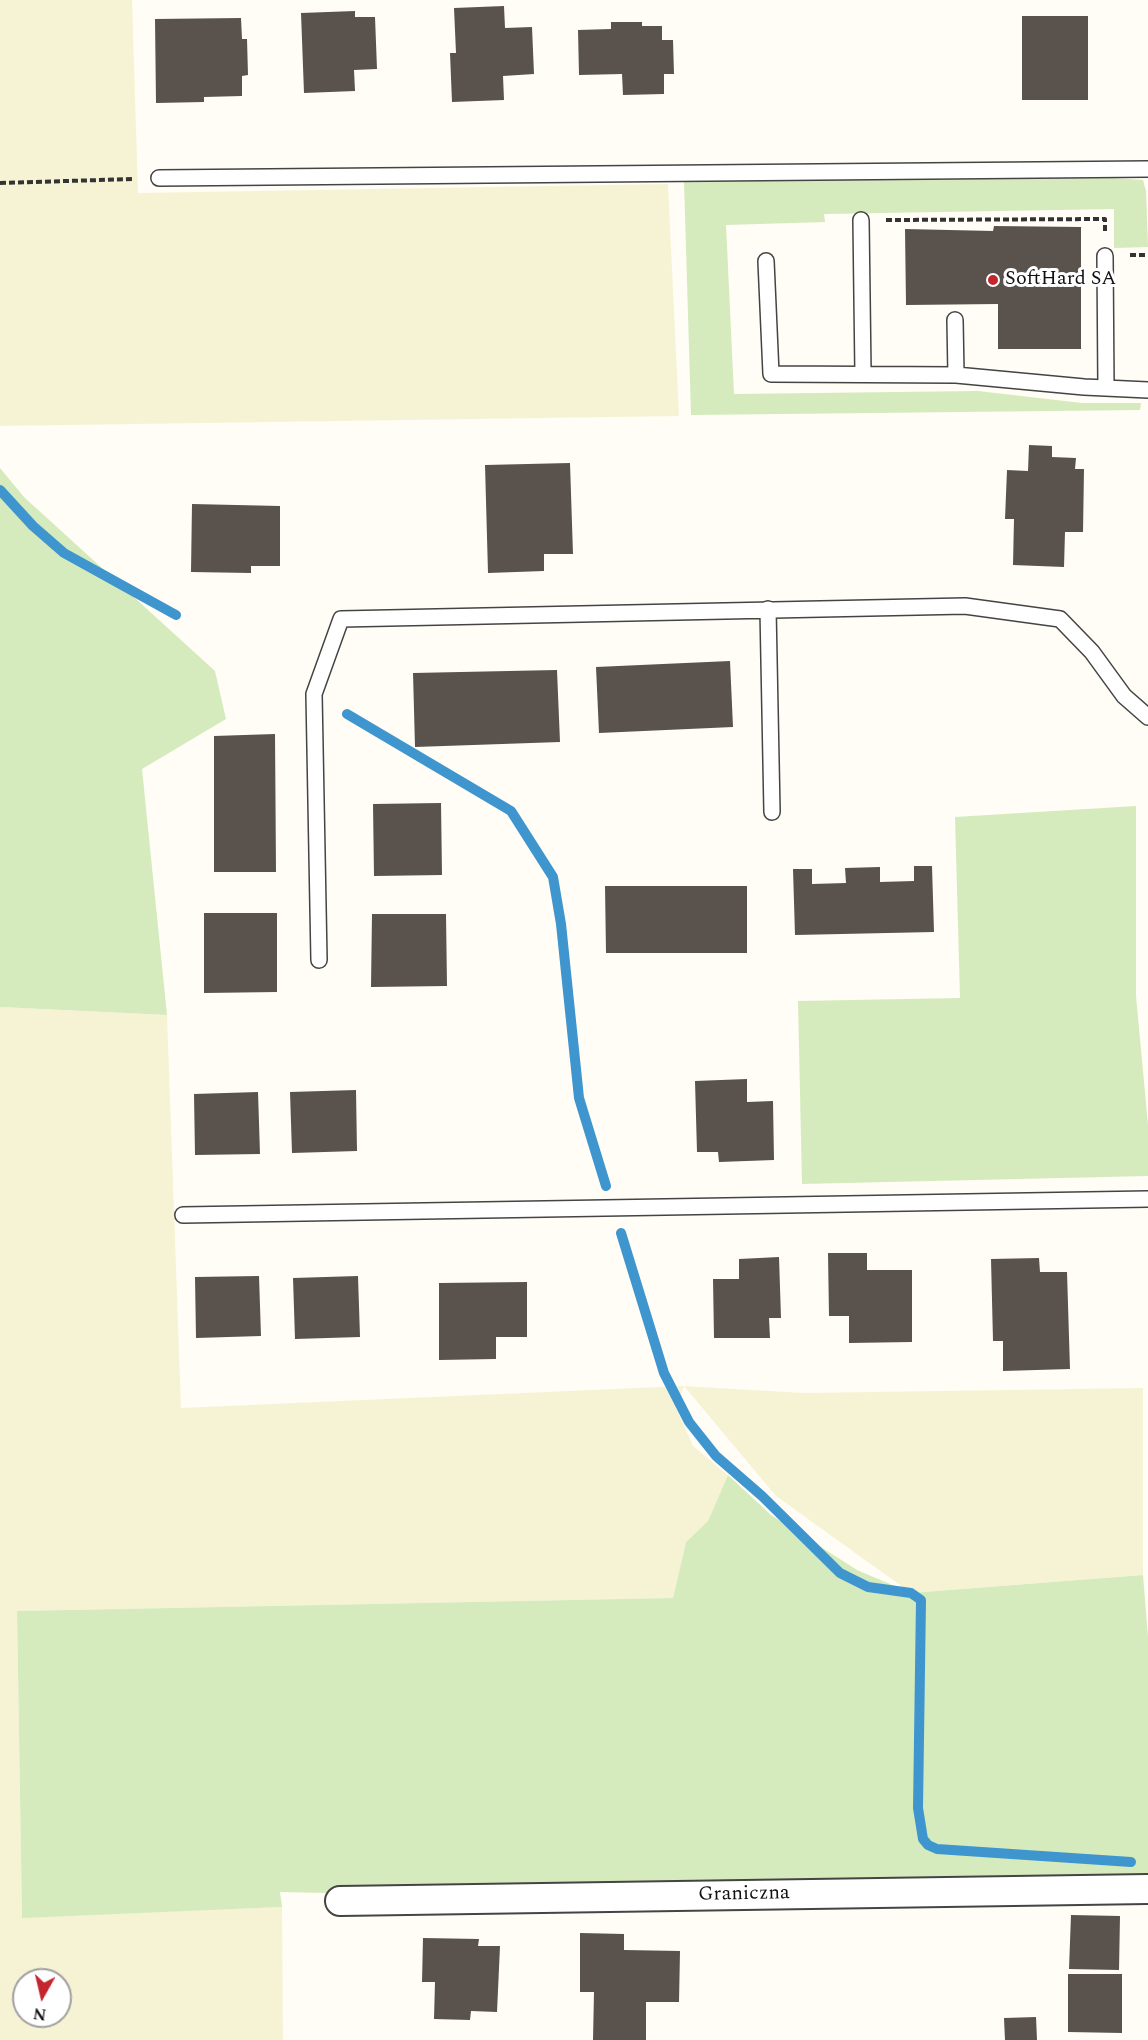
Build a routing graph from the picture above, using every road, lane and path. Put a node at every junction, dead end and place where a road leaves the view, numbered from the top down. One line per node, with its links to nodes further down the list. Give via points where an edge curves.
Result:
1 (1148, 169): 2 (lane)
2 (159, 178): 3 (path)
3 (0, 183)
4 (861, 220): 5 (path, via 1105,219); 8 (lane)
5 (1105, 256): 10 (lane)
6 (766, 261): 8 (lane, via 771,374)
7 (955, 320): 9 (lane)
8 (863, 374): 9 (lane)
9 (956, 375): 10 (lane)
10 (1106, 388): 11 (lane)
11 (1148, 390)
12 (768, 609): 13 (lane, via 965,606 1059,619 1092,652 1124,696); 14 (lane); 15 (lane, via 341,619 314,694)
13 (1148, 717)
14 (772, 812)
15 (319, 960)
16 (1148, 1199): 17 (lane)
17 (183, 1215)
18 (1148, 1889): 19 (street, Graniczna)
19 (340, 1900)

